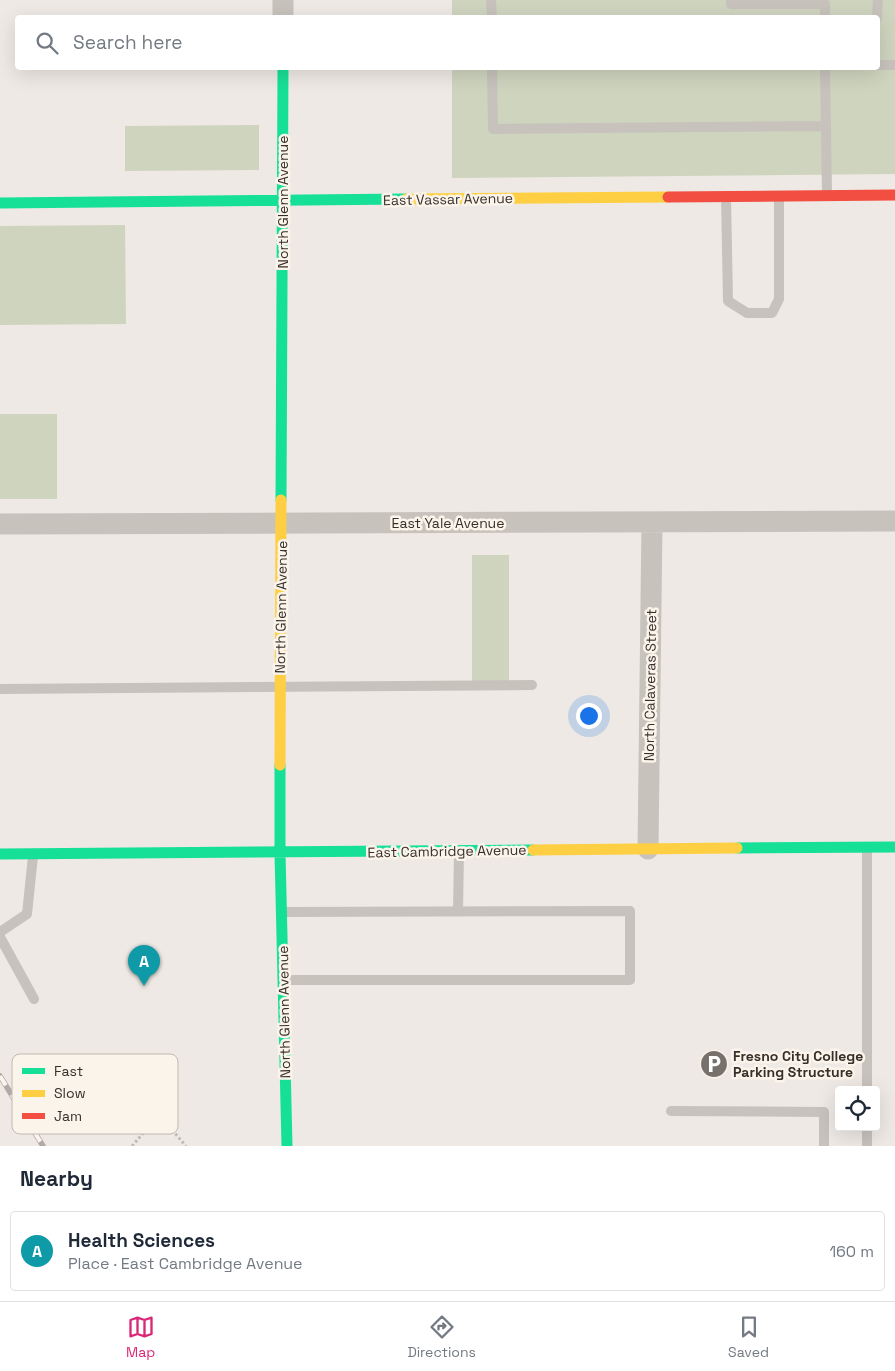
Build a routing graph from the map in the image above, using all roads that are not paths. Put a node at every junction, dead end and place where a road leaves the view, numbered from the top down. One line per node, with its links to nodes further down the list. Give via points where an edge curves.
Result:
1 (283, 0): 5 (street)
2 (491, 0): 6 (lane)
3 (731, 0): 7 (lane, via 731,4 825,4)
4 (878, 0): 8 (lane)
5 (283, 15)
6 (492, 15)
7 (825, 15)
8 (878, 15)
9 (895, 65): 10 (lane)
10 (880, 66)
11 (283, 70): 19 (street, North Glenn Avenue)
12 (492, 70): 14 (lane, via 493,129)
13 (825, 70): 14 (lane)
14 (826, 126): 15 (lane)
15 (827, 195): 16 (street, East Vassar Avenue); 18 (street, East Vassar Avenue)
16 (895, 195)
17 (726, 196): 18 (street, East Vassar Avenue); 18 (lane, via 728,301 747,313 772,313 779,299); 19 (street, East Vassar Avenue)
18 (780, 196)
19 (283, 200): 20 (street, East Vassar Avenue); 23 (street, North Glenn Avenue)
20 (0, 203)
21 (895, 521): 22 (street, East Yale Avenue)
22 (652, 522): 23 (street, East Yale Avenue); 30 (street, North Calaveras Street)
23 (282, 523): 24 (street, East Yale Avenue); 26 (street, North Glenn Avenue)
24 (0, 524)
25 (532, 685): 26 (lane)
26 (280, 686): 27 (lane); 32 (street, North Glenn Avenue)
27 (0, 689)
28 (867, 847): 29 (street, East Cambridge Avenue); 30 (street, East Cambridge Avenue); 41 (lane)
29 (895, 847)
30 (648, 849): 31 (street, East Cambridge Avenue)
31 (459, 850): 32 (street, East Cambridge Avenue); 35 (lane)
32 (280, 853): 34 (street, East Cambridge Avenue); 36 (street, North Glenn Avenue)
33 (0, 854): 34 (street, East Cambridge Avenue)
34 (33, 855): 37 (lane, via 27,914)
35 (458, 911): 36 (lane); 39 (lane, via 630,911 630,980)
36 (283, 912): 39 (street, North Glenn Avenue)
37 (0, 932)
38 (0, 937): 40 (lane)
39 (284, 980): 44 (street, North Glenn Avenue)
40 (34, 999)
41 (867, 1086)
42 (672, 1111): 45 (lane, via 824,1112)
43 (867, 1131): 46 (lane)
44 (287, 1146)
45 (824, 1146)
46 (867, 1146)

